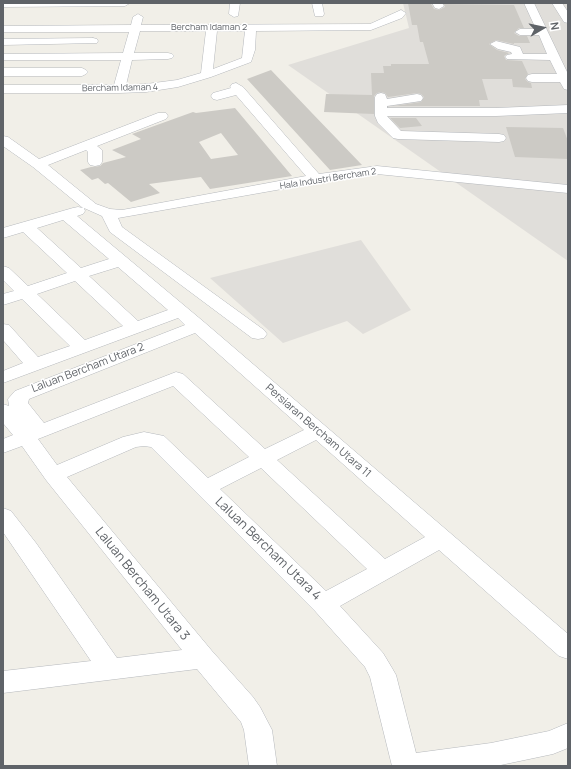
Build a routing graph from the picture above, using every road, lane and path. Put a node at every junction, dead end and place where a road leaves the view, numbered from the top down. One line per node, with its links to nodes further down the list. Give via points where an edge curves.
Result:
1 (54, 3): 2 (street); 7 (street); 18 (street)
2 (125, 3)
3 (235, 3): 14 (street)
4 (317, 3): 11 (street)
5 (529, 3): 24 (street)
6 (557, 3): 13 (street)
7 (3, 4)
8 (400, 8): 10 (street); 16 (street, Bercham Idaman 2, via 398,16 371,27)
9 (142, 13): 20 (street)
10 (380, 13)
11 (319, 14)
12 (358, 15): 16 (street)
13 (568, 18)
14 (230, 27): 15 (street, Bercham Idaman 2); 22 (street, Bercham Idaman 2)
15 (251, 27): 16 (street, Bercham Idaman 2); 37 (street, Bercham Idaman 4, via 247,60)
16 (361, 27)
17 (3, 28): 18 (street, Bercham Idaman 2)
18 (40, 28): 19 (street, Bercham Idaman 2)
19 (98, 28): 20 (street, Bercham Idaman 2); 26 (street)
20 (135, 28): 21 (street, Bercham Idaman 2); 33 (street)
21 (172, 28): 22 (street, Bercham Idaman 2); 30 (street)
22 (212, 28): 37 (street)
23 (520, 32): 24 (street)
24 (543, 32): 34 (street)
25 (3, 42): 26 (street)
26 (93, 42): 32 (street)
27 (496, 44): 29 (street)
28 (532, 50): 29 (street)
29 (515, 54): 34 (street)
30 (168, 56): 33 (street); 39 (street, via 165,72)
31 (3, 57): 32 (street)
32 (87, 57): 33 (street); 36 (street)
33 (127, 57): 42 (street)
34 (557, 62): 38 (street); 38 (street, via 533,72)
35 (3, 72): 36 (street)
36 (82, 72): 41 (street)
37 (208, 75): 39 (street, Bercham Idaman 4)
38 (566, 82)
39 (178, 83): 42 (street, Bercham Idaman 4, via 158,88)
40 (3, 89): 41 (street, Bercham Idaman 4)
41 (76, 89): 42 (street, Bercham Idaman 4)
42 (119, 89)
43 (217, 96): 53 (street, via 238,88)
44 (417, 98): 45 (street)
45 (381, 104): 46 (street, via 496,112); 48 (street, via 383,120 398,135)
46 (568, 109)
47 (162, 116): 50 (street)
48 (499, 138)
49 (3, 140): 52 (street)
50 (87, 145): 51 (street, via 95,150); 52 (street)
51 (95, 162)
52 (38, 164): 55 (street)
53 (316, 180): 54 (street, Hala Industri Bercham 2, via 377,170); 56 (street, Hala Industri Bercham 2, via 122,214)
54 (568, 190)
55 (91, 207): 56 (street, Hala Industri Bercham 2); 57 (street)
56 (108, 213): 69 (street, via 115,229)
57 (66, 214): 58 (street); 60 (street, Persiaran Bercham Utara 11)
58 (26, 226): 59 (street); 62 (street)
59 (3, 233)
60 (120, 260): 62 (street); 65 (street, Persiaran Bercham Utara 11)
61 (3, 271): 63 (street)
62 (77, 275): 63 (street); 67 (street)
63 (25, 292): 64 (street); 70 (street)
64 (3, 300)
65 (180, 311): 66 (street, Persiaran Bercham Utara 11); 67 (street, Laluan Bercham Utara 2)
66 (198, 326): 74 (street, Persiaran Bercham Utara 11); 75 (street, Laluan Bercham Utara 2, via 22,395 18,399 18,404)
67 (135, 328): 70 (street, Laluan Bercham Utara 2)
68 (3, 329): 71 (street)
69 (258, 334)
70 (82, 347): 71 (street, Laluan Bercham Utara 2)
71 (35, 365): 72 (street, Laluan Bercham Utara 2)
72 (3, 377)
73 (3, 410): 75 (street, Laluan Bercham Utara 3)
74 (318, 431): 77 (street); 81 (street, Persiaran Bercham Utara 11)
75 (33, 434): 76 (street); 77 (street, via 176,378); 78 (street, Laluan Bercham Utara 3)
76 (3, 446)
77 (263, 459): 79 (street); 82 (street)
78 (53, 475): 79 (street, Laluan Bercham Utara 4, via 130,442 144,439 157,441); 85 (street, Laluan Bercham Utara 3)
79 (205, 488): 83 (street, Laluan Bercham Utara 4)
80 (3, 516): 86 (street)
81 (441, 538): 82 (street); 84 (street, Persiaran Bercham Utara 11)
82 (384, 571): 83 (street)
83 (324, 604): 90 (street, Laluan Bercham Utara 4, via 374,660 383,675)
84 (568, 649)
85 (202, 658): 86 (street); 89 (street, Laluan Bercham Utara 3, via 251,715 258,730)
86 (110, 669): 87 (street)
87 (3, 682)
88 (568, 736): 90 (street, via 553,742 492,755)
89 (263, 766)
90 (408, 766)

